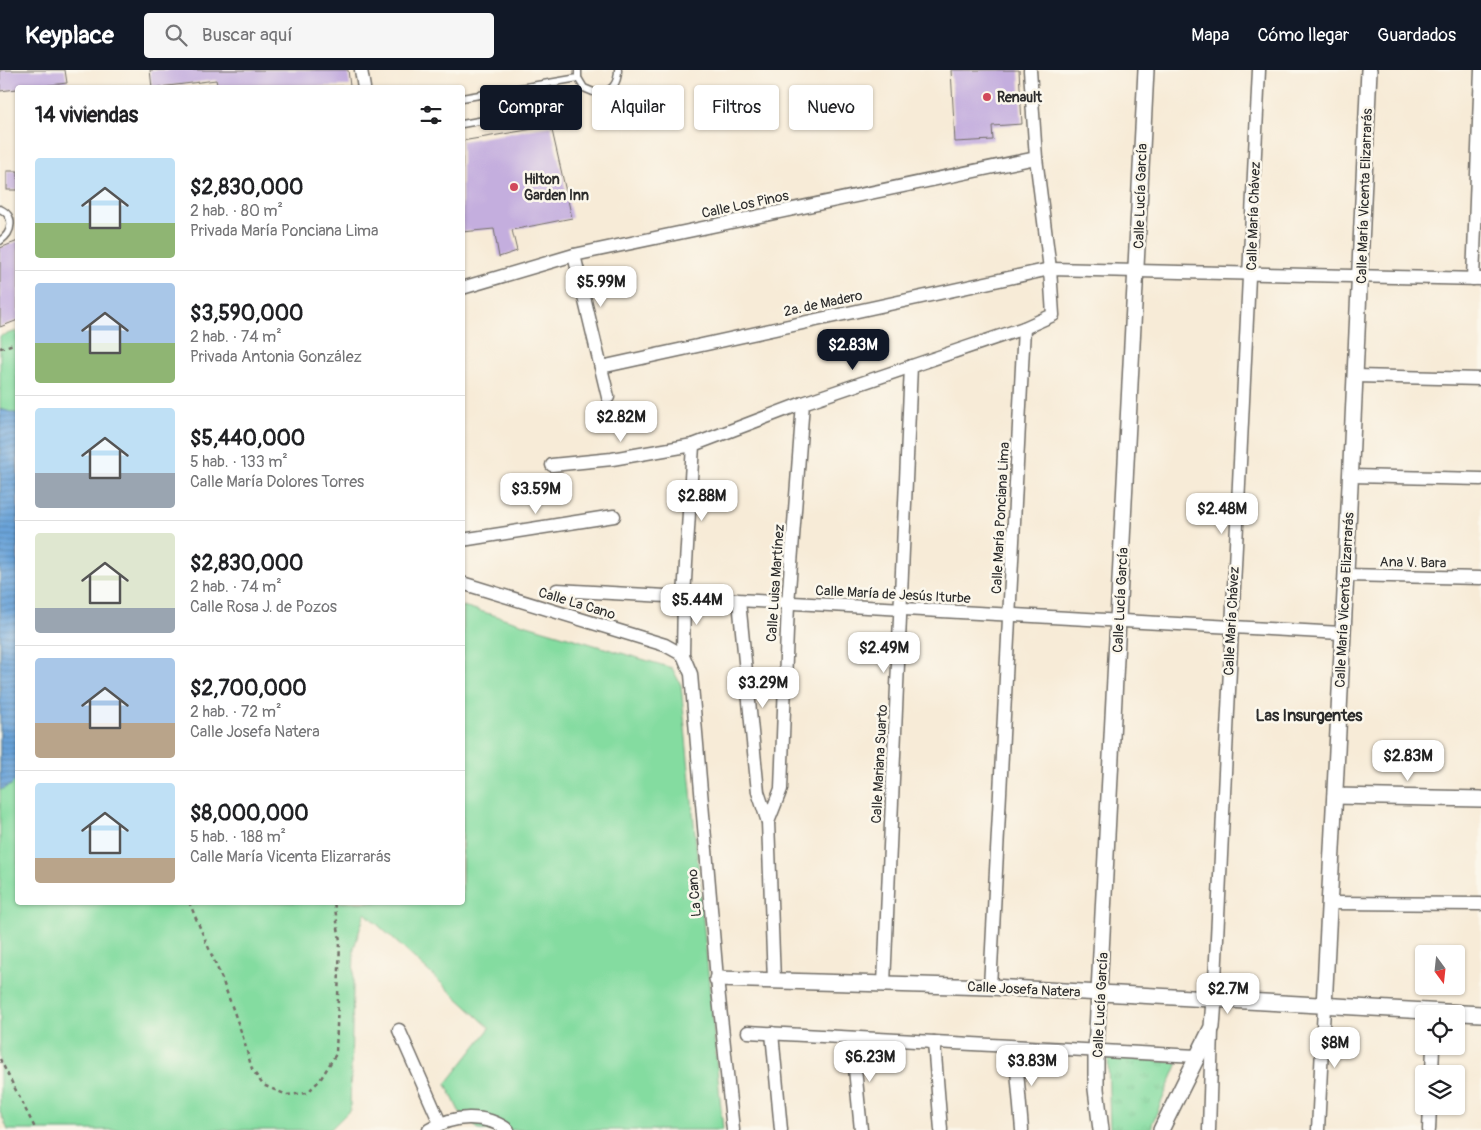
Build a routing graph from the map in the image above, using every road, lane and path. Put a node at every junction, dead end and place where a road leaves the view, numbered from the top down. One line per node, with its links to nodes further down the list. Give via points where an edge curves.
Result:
1 (361, 70): 9 (street)
2 (618, 70): 8 (lane, via 612,88 598,94 584,88)
3 (1030, 70): 15 (street)
4 (1146, 70): 20 (street, Calle Lucía García)
5 (1259, 70): 21 (street, Calle María Chávez)
6 (1369, 70): 22 (street, Calle María Vicenta Elizarrarás)
7 (1481, 70): 23 (street)
8 (578, 74): 10 (lane)
9 (364, 85)
10 (540, 85)
11 (480, 95): 12 (lane)
12 (465, 98)
13 (480, 121): 14 (lane)
14 (465, 123)
15 (1036, 158): 18 (street, Calle Los Pinos); 19 (street)
16 (0, 208): 17 (lane, via 10,219 11,228)
17 (0, 241)
18 (574, 255): 24 (street, Calle Los Pinos); 29 (street)
19 (1050, 269): 20 (street, 2a. de Madero); 25 (street, via 1054,315); 29 (street, 2a. de Madero)
20 (1137, 271): 21 (street, 2a. de Madero); 49 (street, Calle Lucía García)
21 (1250, 274): 22 (street, 2a. de Madero); 50 (street, Calle María Chávez)
22 (1360, 276): 23 (street, 2a. de Madero); 30 (street, Calle María Vicenta Elizarrarás)
23 (1477, 279)
24 (465, 287)
25 (1024, 328): 28 (street); 48 (street, Calle María Ponciana Lima)
26 (15, 344): 27 (path)
27 (0, 348)
28 (911, 366): 33 (street); 47 (street, Calle Mariana Suarto)
29 (601, 367): 32 (street)
30 (1356, 376): 31 (street); 36 (street, Calle María Vicenta Elizarrarás)
31 (1481, 379)
32 (608, 397)
33 (803, 403): 34 (street); 46 (street, Calle Luisa Martínez)
34 (693, 445): 35 (street); 44 (street, La Cano)
35 (552, 465)
36 (1352, 476): 37 (street); 40 (street, Calle María Vicenta Elizarrarás)
37 (1481, 479)
38 (614, 516): 39 (street)
39 (465, 540)
40 (1345, 575): 41 (street, Ana V. Bara); 51 (street, Calle María Vicenta Elizarrarás)
41 (1481, 578)
42 (465, 584): 52 (street, Calle La Cano, via 665,645)
43 (557, 590): 44 (street, Calle María de Jesús Iturbe)
44 (684, 597): 45 (street, Calle María de Jesús Iturbe); 52 (street, La Cano)
45 (739, 601): 46 (street, Calle María de Jesús Iturbe); 55 (street, Calle Luisa Martínez, via 758,792)
46 (788, 604): 47 (street, Calle María de Jesús Iturbe); 55 (street, Calle Luisa Martínez, via 781,789)
47 (901, 608): 48 (street, Calle María de Jesús Iturbe); 62 (street, Calle Mariana Suarto)
48 (1010, 615): 49 (street, Calle María de Jesús Iturbe); 63 (street, Calle María Ponciana Lima)
49 (1119, 620): 50 (street, Calle María de Jesús Iturbe); 64 (street, Calle Lucía García)
50 (1231, 628): 51 (street, Calle María de Jesús Iturbe); 65 (street, Calle María Chávez)
51 (1341, 633): 53 (street, Calle María Vicenta Elizarrarás)
52 (683, 655): 60 (street, La Cano, via 690,674)
53 (1335, 796): 54 (street); 56 (street, Calle María Vicenta Elizarrarás)
54 (1481, 799)
55 (768, 822): 61 (street, Calle Luisa Martínez)
56 (1330, 903): 57 (street); 66 (street, Calle María Vicenta Elizarrarás)
57 (1481, 904)
58 (190, 905): 59 (path, via 222,979 252,1069 263,1085 287,1095 307,1093 320,1080 336,1054 340,941)
59 (334, 905)
60 (717, 979): 61 (street, Calle Josefa Natera); 85 (street, La Cano)
61 (774, 981): 62 (street, Calle Josefa Natera)
62 (884, 984): 63 (street, Calle Josefa Natera)
63 (990, 987): 64 (street, Calle Josefa Natera)
64 (1101, 994): 65 (street, Calle Josefa Natera); 77 (street, Calle Lucía García)
65 (1214, 1000): 66 (street, Calle Josefa Natera); 70 (street, Calle María Chávez)
66 (1324, 1007): 67 (street, Calle Josefa Natera); 93 (street, Calle María Vicenta Elizarrarás)
67 (1415, 1012)
68 (1465, 1014): 69 (street, Calle Josefa Natera)
69 (1481, 1014)
70 (1212, 1027): 78 (street, Calle María Chávez); 92 (street)
71 (399, 1030): 81 (street)
72 (748, 1032): 73 (street)
73 (772, 1034): 74 (street); 86 (street)
74 (852, 1038): 75 (street); 87 (street)
75 (934, 1042): 76 (street); 88 (street)
76 (1015, 1046): 77 (street); 89 (street)
77 (1096, 1051): 78 (street); 90 (street, Calle Lucía García)
78 (1196, 1056): 91 (street, Calle María Chávez)
79 (0, 1059): 82 (path)
80 (1430, 1115): 94 (street)
81 (440, 1123): 83 (street); 84 (street, via 458,1118 481,1119)
82 (36, 1130)
83 (429, 1130)
84 (508, 1130)
85 (733, 1130)
86 (781, 1130)
87 (860, 1130)
88 (941, 1130)
89 (1022, 1130)
90 (1101, 1130)
91 (1161, 1130)
92 (1209, 1130)
93 (1318, 1130)
94 (1429, 1130)

